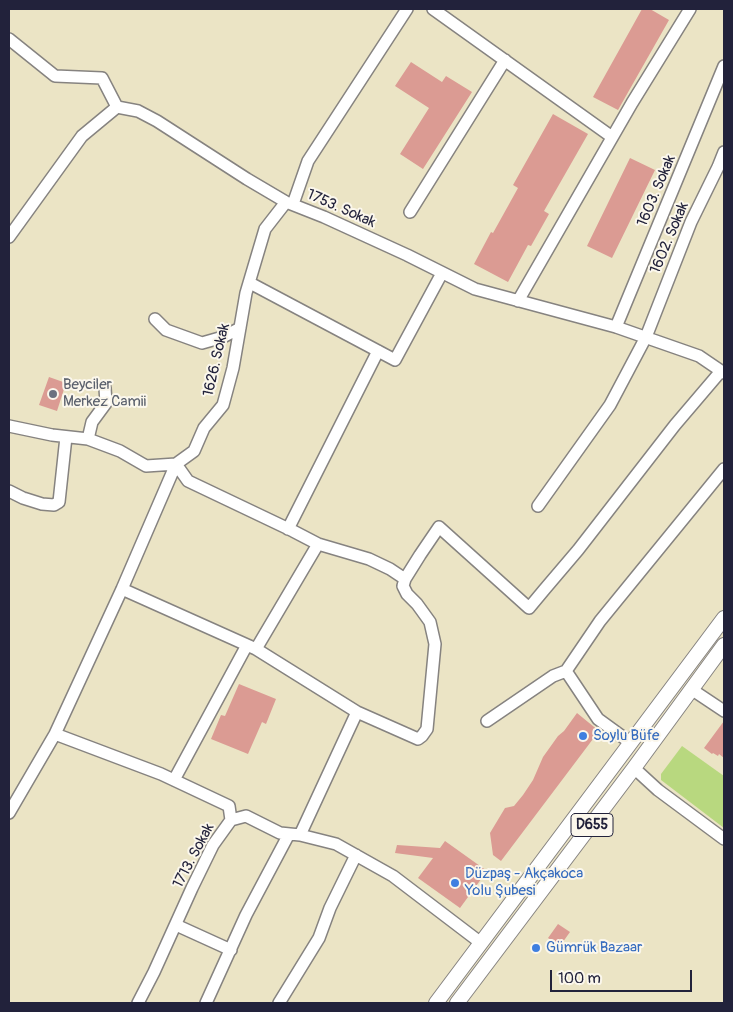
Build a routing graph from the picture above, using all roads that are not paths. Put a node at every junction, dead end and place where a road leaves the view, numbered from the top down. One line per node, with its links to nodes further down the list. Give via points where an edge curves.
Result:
1 (409, 9): 10 (street, 1626. Sokak, via 308,161)
2 (433, 9): 5 (street)
3 (690, 9): 8 (street)
4 (9, 39): 7 (street, via 56,76 102,78)
5 (505, 60): 8 (street); 11 (street)
6 (724, 66): 17 (street, 1603. Sokak)
7 (117, 107): 10 (street, 1753. Sokak, via 138,111 157,121); 12 (street, via 82,136)
8 (612, 137): 15 (street)
9 (724, 152): 19 (street, 1602. Sokak)
10 (289, 203): 13 (street, 1753. Sokak); 14 (street, 1626. Sokak, via 265,229)
11 (410, 212)
12 (9, 237)
13 (442, 272): 15 (street, 1753. Sokak, via 475,289); 20 (street, via 395,360)
14 (250, 283): 18 (street, 1626. Sokak); 20 (street)
15 (518, 301): 17 (street, 1753. Sokak)
16 (155, 319): 18 (street, via 166,330 202,343)
17 (616, 326): 19 (street, 1753. Sokak)
18 (240, 328): 26 (street, 1626. Sokak, via 223,406 204,428 194,451)
19 (646, 337): 21 (street, 1753. Sokak, via 699,356); 29 (street, 1602. Sokak, via 610,404)
20 (378, 351): 30 (street)
21 (722, 372): 32 (street, via 675,425 529,608 439,527)
22 (105, 388): 25 (street, via 106,403 92,422)
23 (9, 426): 24 (street)
24 (66, 437): 25 (street); 28 (street, via 59,502 42,504)
25 (88, 439): 26 (street, via 120,450 146,466)
26 (176, 464): 30 (street, via 188,481); 33 (street)
27 (724, 469): 37 (street, via 600,621)
28 (9, 491)
29 (538, 506)
30 (288, 529): 31 (street)
31 (318, 544): 32 (street, via 369,559); 36 (street)
32 (406, 580): 40 (street, via 403,586 430,622 435,644 427,729 418,738)
33 (122, 589): 36 (street); 42 (street)
34 (724, 618): 43 (main road)
35 (724, 645): 38 (main road, D655)
36 (252, 647): 40 (street); 45 (street)
37 (566, 671): 41 (street, via 553,676); 43 (street, via 598,718)
38 (691, 689): 39 (street); 44 (main road, D655)
39 (724, 711)
40 (357, 712): 48 (street)
41 (487, 721)
42 (55, 734): 45 (street); 46 (street)
43 (631, 743): 52 (main road)
44 (634, 768): 49 (street); 58 (main road, D655)
45 (174, 780): 47 (street, via 229,806)
46 (9, 813)
47 (231, 820): 48 (street, 1713. Sokak, via 246,816 280,833); 51 (street, 1713. Sokak, via 213,845)
48 (294, 834): 50 (street, 1713. Sokak, via 336,844); 53 (street, via 246,915)
49 (724, 839)
50 (356, 856): 52 (street, 1713. Sokak, via 393,876); 56 (street, via 319,938)
51 (176, 925): 53 (street); 54 (street, 1713. Sokak)
52 (481, 943): 57 (main road)
53 (230, 950): 55 (street)
54 (138, 1003)
55 (206, 1003)
56 (279, 1003)
57 (436, 1003)
58 (458, 1003)

